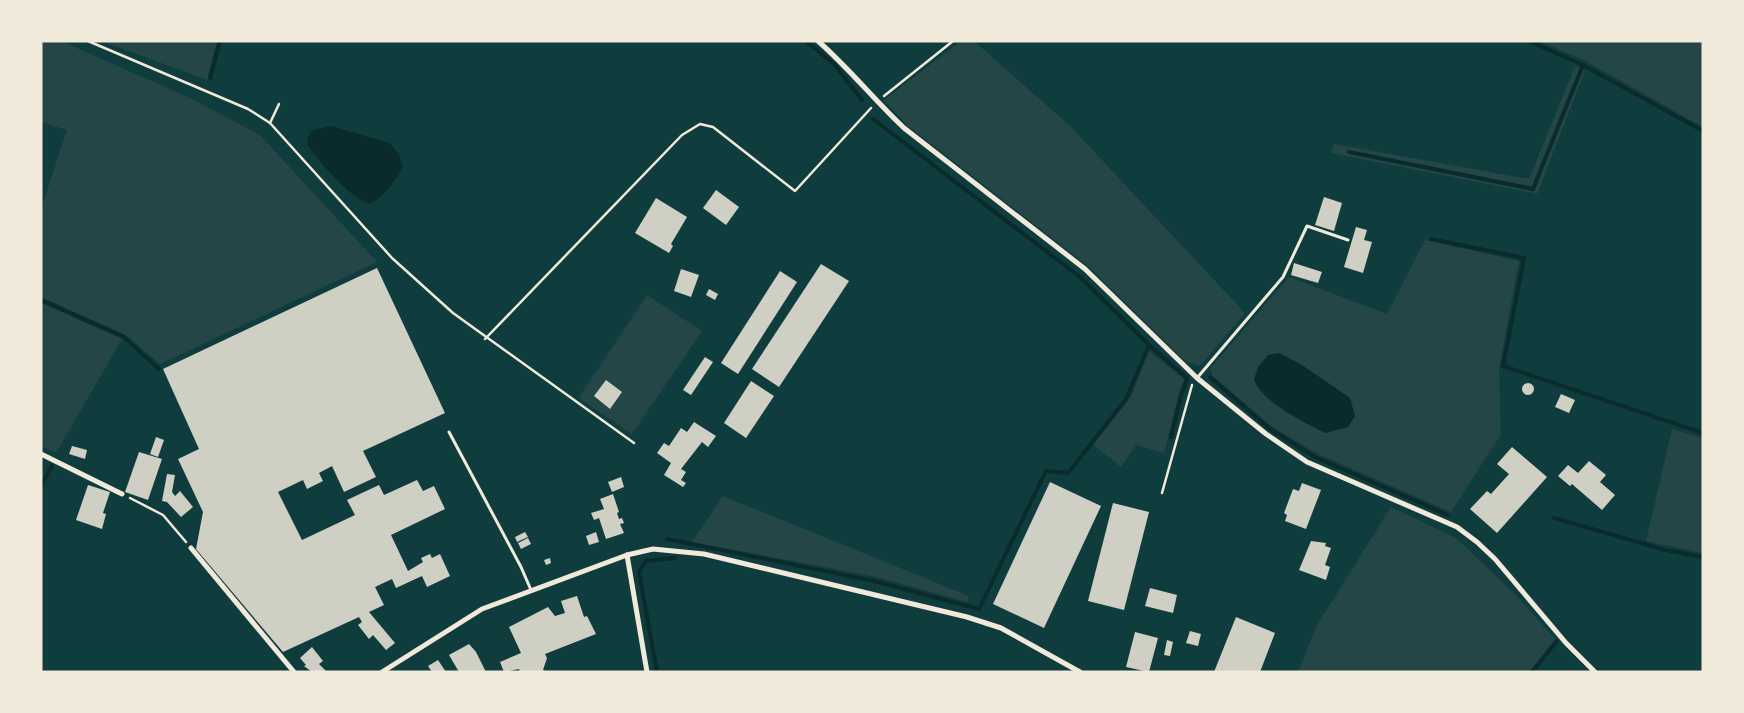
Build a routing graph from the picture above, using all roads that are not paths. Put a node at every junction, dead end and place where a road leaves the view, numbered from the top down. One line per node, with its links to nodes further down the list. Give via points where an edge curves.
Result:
1 (818, 41): 3 (street, via 904,128 1086,269)
2 (1348, 240): 3 (lane, via 1307,226 1283,276)
3 (1197, 378): 14 (street, via 1266,434 1307,462 1457,527 1471,537 1495,559)
4 (449, 432): 9 (lane)
5 (41, 454): 6 (street)
6 (122, 494)
7 (191, 548): 10 (street)
8 (627, 556): 9 (street); 12 (street); 13 (street, via 653,549 704,554 934,608 1001,628)
9 (531, 591): 11 (street, via 482,609)
10 (294, 672)
11 (382, 672)
12 (647, 672)
13 (1080, 672)
14 (1595, 672)

